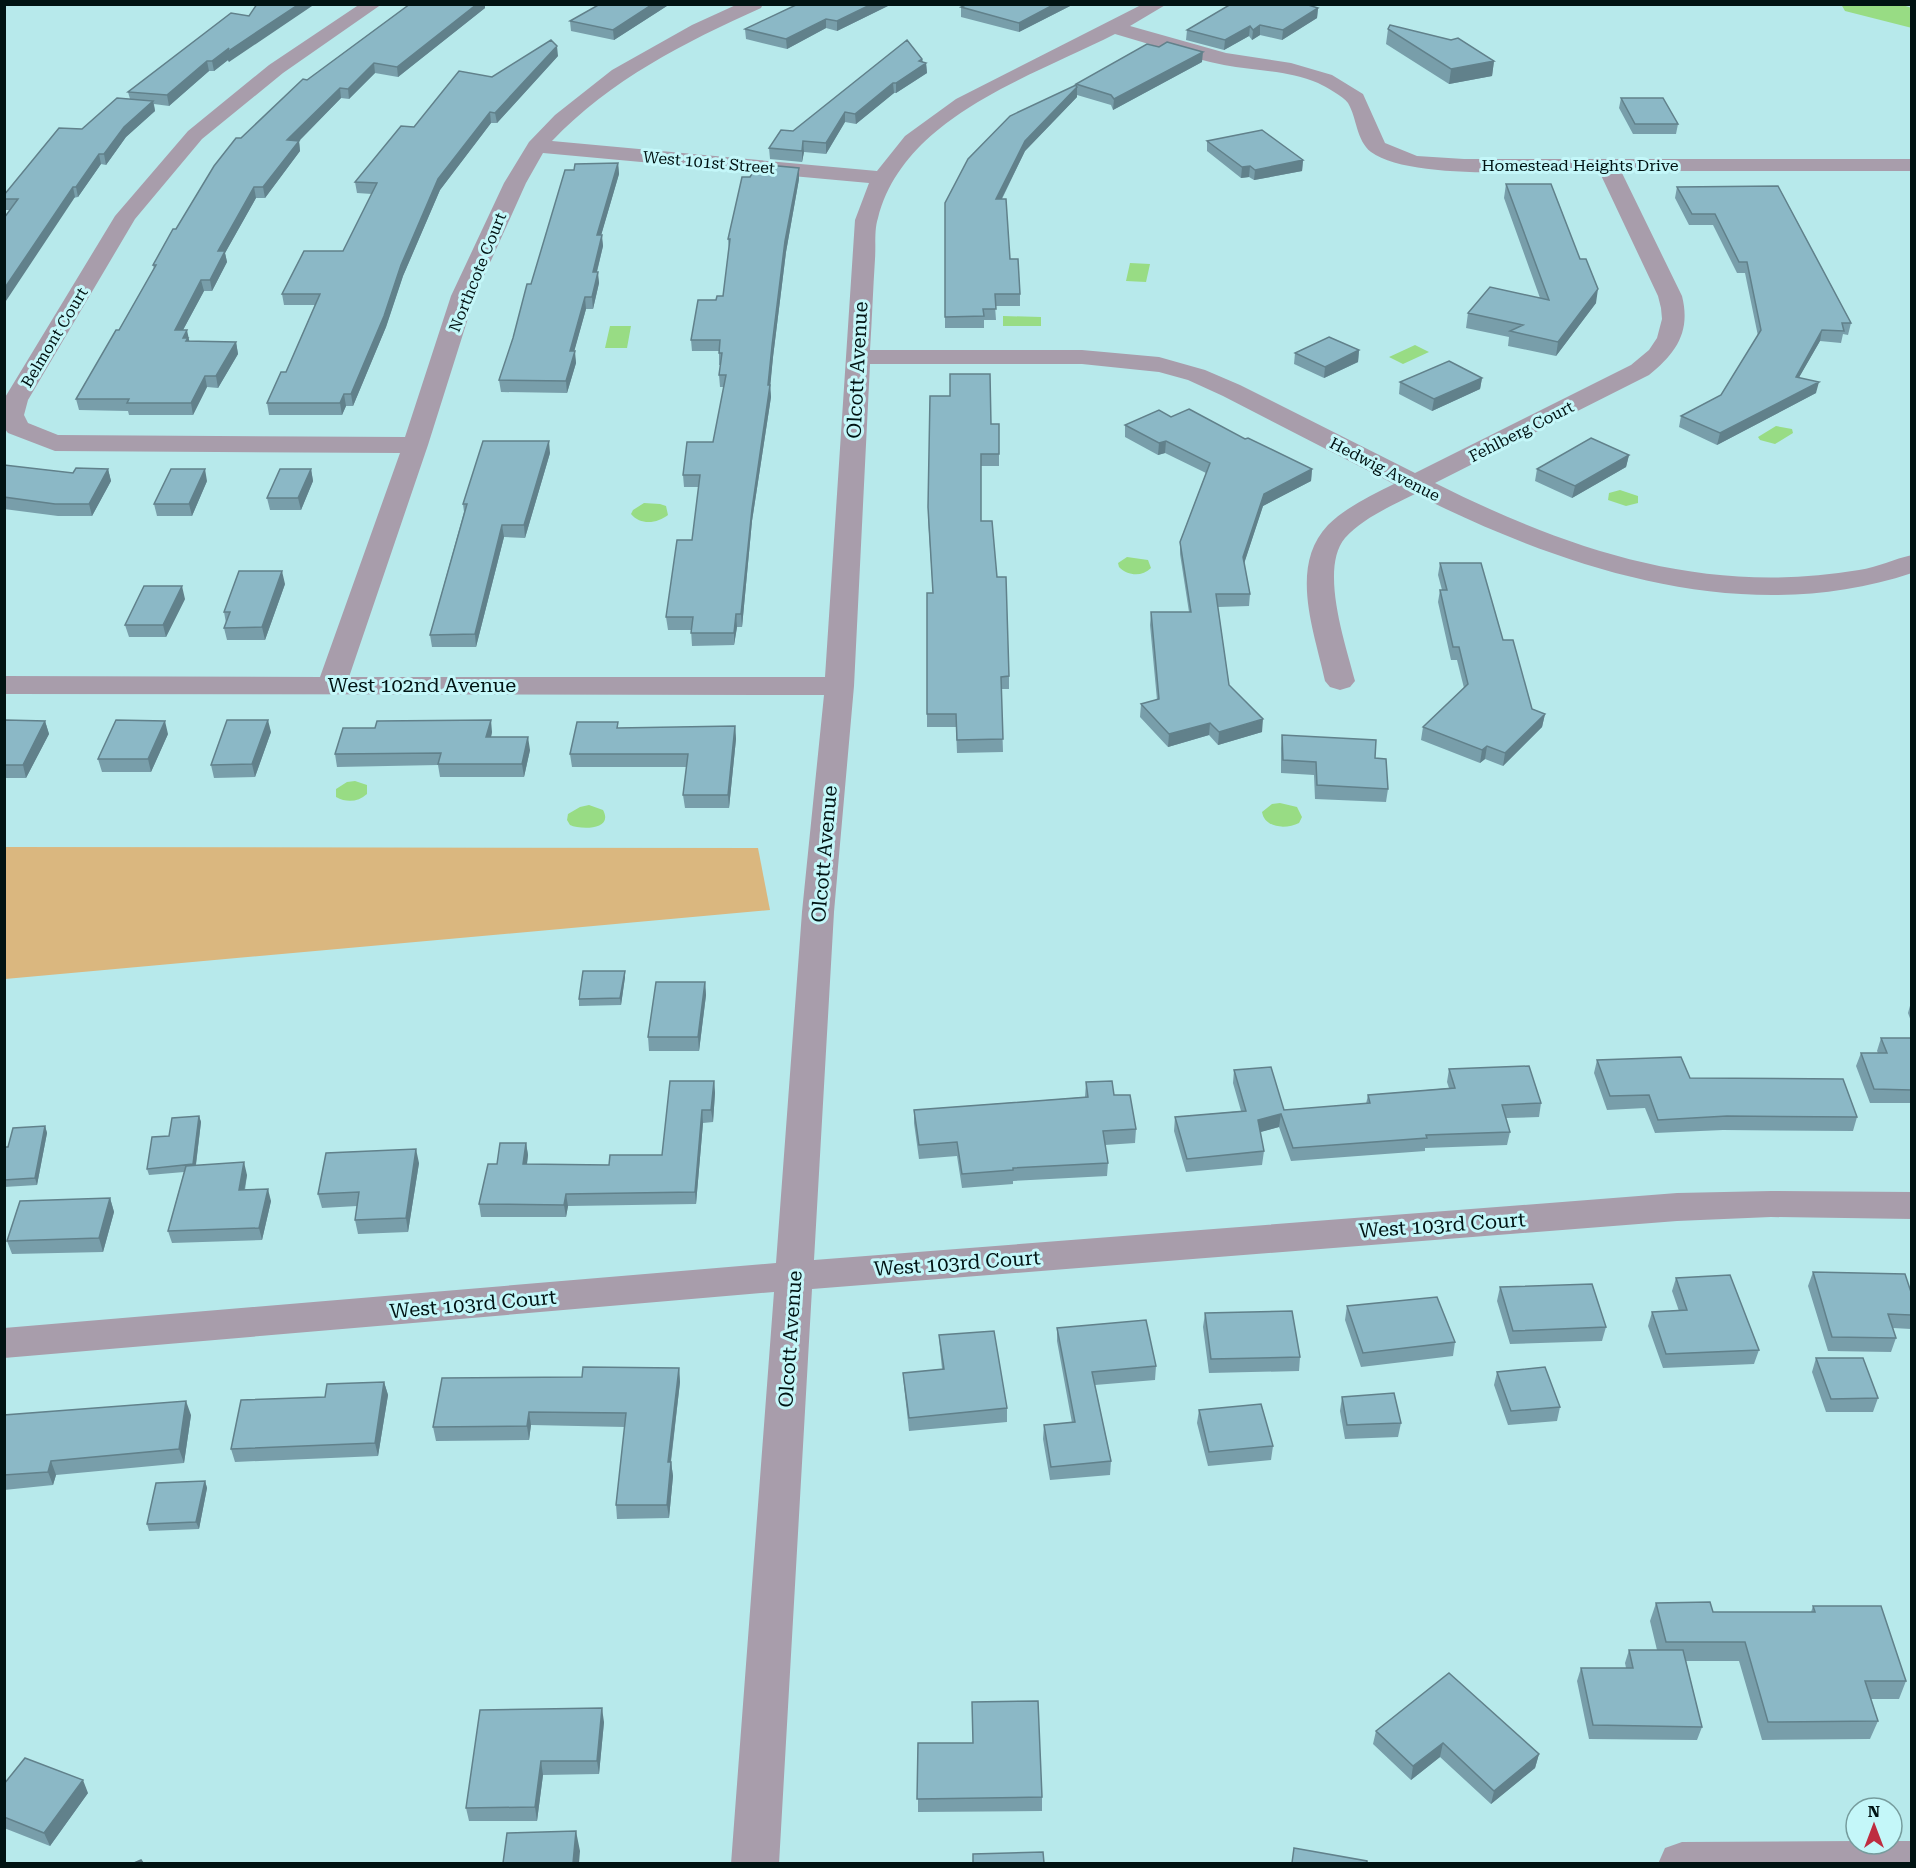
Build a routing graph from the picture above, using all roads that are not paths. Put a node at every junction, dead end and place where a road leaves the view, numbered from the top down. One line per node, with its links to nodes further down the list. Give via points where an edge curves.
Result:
1 (373, 4): 9 (street, Belmont Court, via 258,84 195,135 126,216 16,400 12,415 17,428 55,443)
2 (754, 4): 4 (street, Northcote Court, via 699,28 619,74 570,112)
3 (1134, 16): 5 (street, Homestead Heights Drive, via 1224,59 1291,69 1325,79 1350,92 1361,104 1372,140 1401,158 1449,164); 7 (street, Olcott Avenue, via 939,118 908,144)
4 (536, 146): 7 (street, West 101st Street); 9 (street, Northcote Court, via 463,296)
5 (1607, 165): 6 (street, Homestead Heights Drive); 10 (street, Fehlberg Court, via 1670,296 1674,324 1668,343 1640,370)
6 (1911, 165)
7 (883, 178): 8 (street, Olcott Avenue, via 868,207 866,220)
8 (857, 357): 10 (street, Hedwig Avenue, via 1076,357 1159,364 1229,390); 15 (street, Olcott Avenue)
9 (415, 445): 14 (street, Northcote Court)
10 (1415, 484): 11 (street, Hedwig Avenue, via 1498,525 1549,544 1629,570 1686,581 1789,586 1843,580); 12 (street, Fehlberg Court, via 1352,518 1330,539 1323,553 1319,579)
11 (1911, 563)
12 (1340, 681)
13 (4, 685): 14 (street, West 102nd Avenue)
14 (332, 685): 15 (street, West 102nd Avenue)
15 (838, 686): 17 (street, Olcott Avenue, via 818,912)
16 (1911, 1206): 17 (street, West 103rd Court, via 1677,1207)
17 (795, 1276): 18 (street, West 103rd Court); 19 (street, Olcott Avenue)
18 (4, 1343)
19 (756, 1863)
20 (1682, 1863): 21 (street)
21 (1911, 1863)

